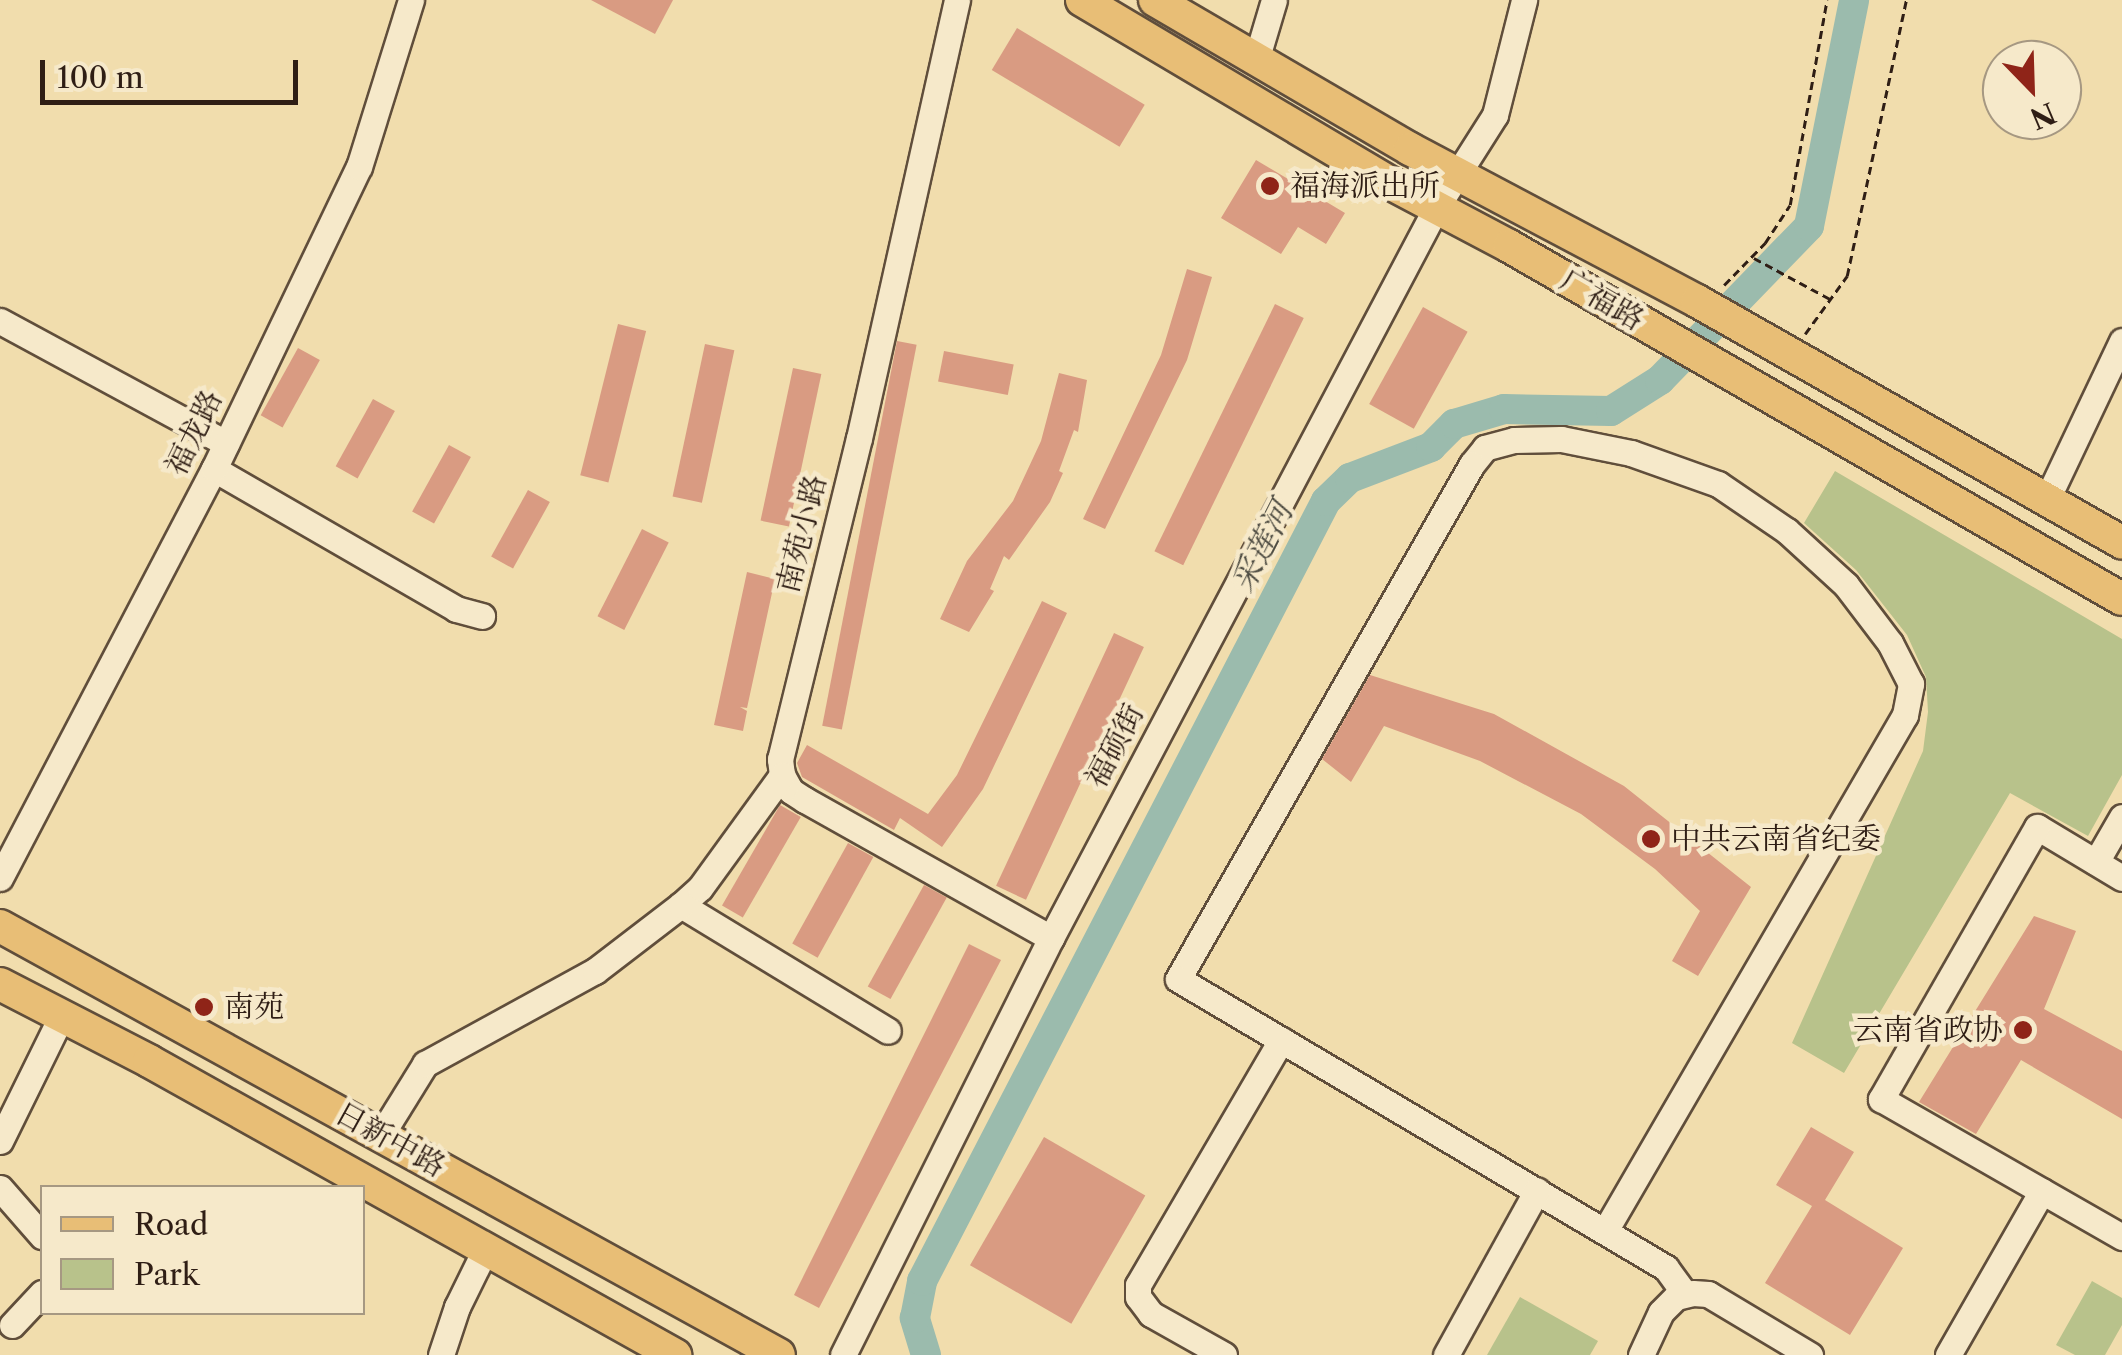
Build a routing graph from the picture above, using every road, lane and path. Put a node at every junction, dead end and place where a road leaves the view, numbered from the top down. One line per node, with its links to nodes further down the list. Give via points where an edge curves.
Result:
1 (411, 0): 18 (street, 福龙路, via 359,167)
2 (957, 0): 24 (street, 南苑小路, via 780,759)
3 (1082, 0): 11 (main road, 广福路)
4 (1155, 0): 9 (main road, 广福路)
5 (1274, 0): 9 (street)
6 (1524, 0): 10 (street, 福硕街, via 1495,115)
7 (1827, 0): 12 (path, via 1790,205)
8 (1906, 0): 13 (path, via 1856,242)
9 (1257, 57): 10 (main road, 广福路)
10 (1456, 174): 11 (street, 福硕街); 14 (main road, 广福路)
11 (1436, 208): 22 (main road, 广福路); 31 (street, 福硕街)
12 (1752, 258): 13 (path); 14 (path, via 1718,292)
13 (1831, 300): 17 (path)
14 (1697, 301): 17 (main road, 广福路)
15 (0, 321): 18 (street)
16 (2122, 341): 20 (street)
17 (1790, 354): 20 (main road, 广福路)
18 (226, 443): 19 (street, 福龙路)
19 (214, 468): 23 (street, via 456,609); 27 (street, 福龙路)
20 (2047, 499): 21 (main road, 广福路)
21 (2122, 542)
22 (2122, 599)
23 (482, 616)
24 (782, 775): 29 (street); 31 (street, via 804,800)
25 (2122, 817): 26 (street)
26 (2096, 862): 28 (street); 43 (street, via 2037,827 1881,1098)
27 (0, 878)
28 (2122, 878)
29 (681, 905): 36 (street); 39 (street, via 595,972 425,1064)
30 (0, 926): 35 (main road, 日新中路)
31 (1051, 938): 55 (street, 福硕街)
32 (0, 965): 35 (main road, via 106,1021 158,1015)
33 (0, 984): 34 (main road, 日新中路)
34 (62, 1017): 38 (main road, 日新中路); 40 (street)
35 (173, 1020): 38 (main road, via 152,1022 143,1031); 39 (main road, 日新中路)
36 (888, 1031)
37 (1281, 1040): 42 (street); 44 (street, via 1178,979 1472,464 1485,448 1561,439 1631,453 1718,484 1787,531 1846,585 1890,643 1911,684 1908,705); 51 (street, via 1138,1285 1150,1314)
38 (149, 1061): 47 (main road, 日新中路)
39 (381, 1135): 54 (main road, 日新中路)
40 (0, 1141)
41 (0, 1188): 45 (street)
42 (1537, 1190): 44 (street); 56 (street)
43 (2042, 1191): 46 (street); 59 (street)
44 (1605, 1231): 48 (street, via 1666,1268)
45 (40, 1234)
46 (2122, 1237)
47 (485, 1250): 52 (street); 53 (main road, 日新中路)
48 (1686, 1294): 57 (street, via 1661,1312); 58 (street, via 1708,1294)
49 (40, 1296): 50 (street)
50 (12, 1325)
51 (1212, 1352)
52 (442, 1355)
53 (675, 1355)
54 (779, 1355)
55 (843, 1355)
56 (1446, 1355)
57 (1641, 1355)
58 (1810, 1355)
59 (1948, 1355)

